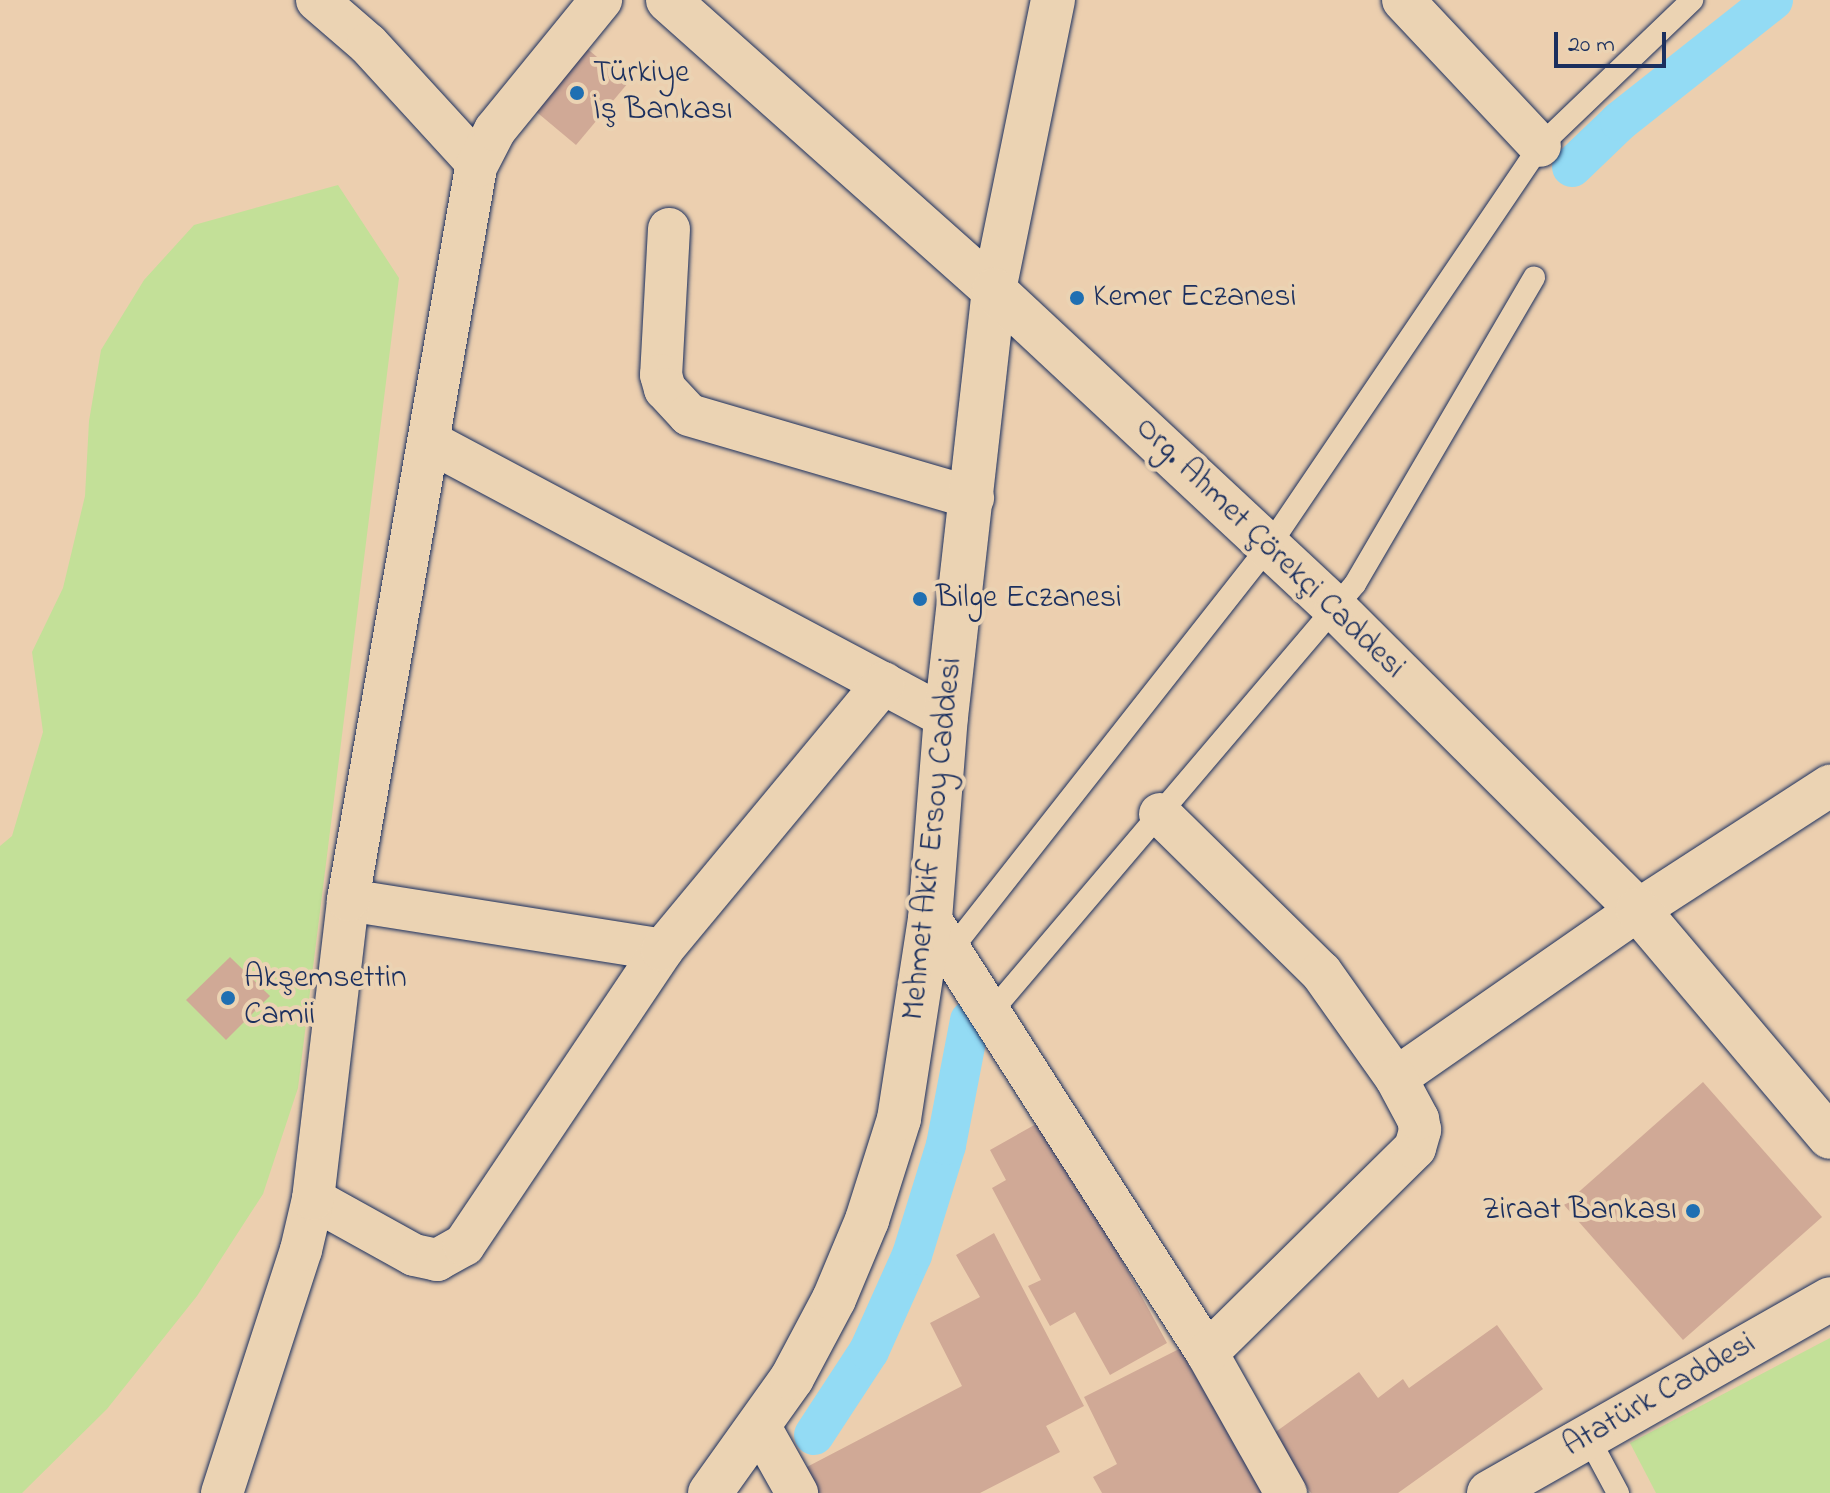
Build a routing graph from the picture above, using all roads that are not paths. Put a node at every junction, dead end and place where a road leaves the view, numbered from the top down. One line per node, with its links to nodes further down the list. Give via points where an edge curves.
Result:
1 (317, 0): 8 (street, via 368,44)
2 (601, 0): 8 (street, via 495,130)
3 (668, 0): 11 (street, Org. Ahmet Çörekçi Caddesi)
4 (1053, 0): 11 (street, Mehmet Akif Ersoy Caddesi)
5 (1403, 0): 7 (street)
6 (1692, 0): 7 (lane)
7 (1540, 146): 14 (lane)
8 (477, 163): 12 (street)
9 (669, 229): 13 (street, via 661,375 665,389 689,415)
10 (1534, 278): 15 (lane, via 1373,556)
11 (994, 290): 13 (street, Mehmet Akif Ersoy Caddesi); 14 (street, Org. Ahmet Çörekçi Caddesi)
12 (430, 442): 16 (street); 20 (street)
13 (973, 498): 17 (street, Mehmet Akif Ersoy Caddesi)
14 (1269, 546): 15 (street, Org. Ahmet Çörekçi Caddesi); 22 (lane)
15 (1336, 609): 19 (lane); 21 (street, Org. Ahmet Çörekçi Caddesi)
16 (884, 683): 17 (street); 23 (street)
17 (946, 717): 22 (street, Mehmet Akif Ersoy Caddesi)
18 (1830, 786): 21 (street)
19 (1160, 814): 24 (lane); 25 (street, via 1321,972)
20 (348, 900): 23 (street); 27 (street)
21 (1638, 910): 25 (street); 26 (street, Org. Ahmet Çörekçi Caddesi)
22 (941, 934): 24 (street); 30 (street, Mehmet Akif Ersoy Caddesi, via 918,994 899,1119 867,1220 834,1299)
23 (662, 950): 27 (street, via 464,1245 451,1255 437,1260 414,1255)
24 (992, 1011): 29 (street)
25 (1396, 1078): 29 (street, via 1418,1119 1415,1148)
26 (1830, 1137)
27 (313, 1199): 32 (street)
28 (1830, 1299): 31 (street, Atatürk Caddesi)
29 (1207, 1353): 35 (street)
30 (760, 1427): 33 (street, Mehmet Akif Ersoy Caddesi); 34 (street)
31 (1588, 1437): 36 (street, Atatürk Caddesi); 37 (lane)
32 (222, 1493)
33 (710, 1493)
34 (797, 1493)
35 (1286, 1493)
36 (1489, 1493)
37 (1618, 1493)

